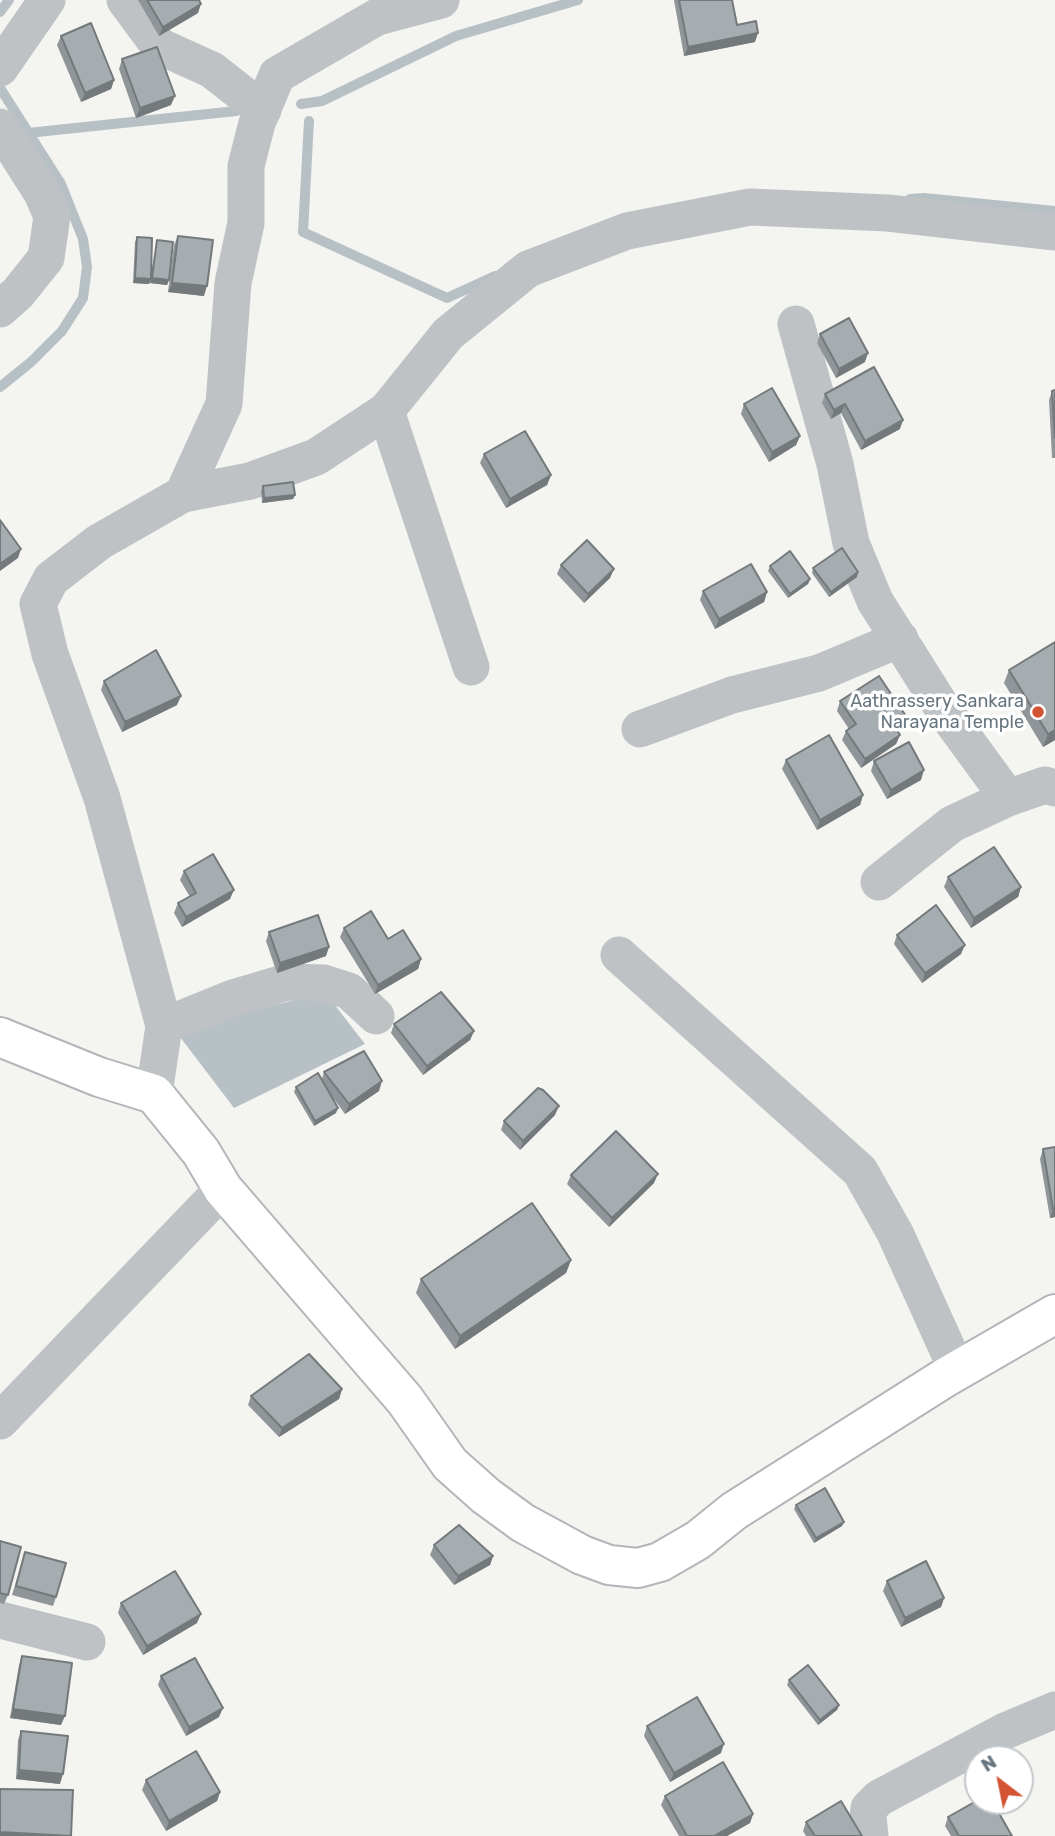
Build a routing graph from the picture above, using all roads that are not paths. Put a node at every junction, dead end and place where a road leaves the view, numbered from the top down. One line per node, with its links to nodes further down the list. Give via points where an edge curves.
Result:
1 (47, 0): 4 (street)
2 (125, 0): 5 (street, via 159,46 212,70)
3 (441, 0): 5 (street, via 377,17 277,75)
4 (0, 68)
5 (263, 110): 11 (street, via 246,166 246,223 233,284 224,404)
6 (0, 127): 8 (street, via 52,216 46,258)
7 (1055, 232): 10 (street, via 888,213 750,207 627,231 528,269 448,334)
8 (0, 309)
9 (796, 324): 12 (street, via 835,464 851,543 875,601)
10 (386, 411): 11 (street, via 316,457 250,481); 13 (street)
11 (183, 494): 20 (street, via 99,542 51,579 38,604 50,654 102,799)
12 (900, 639): 14 (street, via 819,673 732,695); 16 (street)
13 (471, 667)
14 (640, 729)
15 (1055, 789): 16 (street, via 1045,785)
16 (1007, 798): 17 (street, via 952,824)
17 (879, 882)
18 (619, 955): 25 (street, via 860,1171 895,1233)
19 (376, 1016): 20 (street, via 349,991 324,983 287,982)
20 (164, 1026): 22 (street)
21 (0, 1037): 22 (main road)
22 (154, 1094): 23 (main road, via 201,1152)
23 (223, 1189): 25 (main road, via 405,1400 450,1464 523,1523 609,1565 638,1568 660,1562); 26 (street)
24 (1055, 1314): 25 (main road)
25 (957, 1370)
26 (0, 1421)
27 (0, 1620): 28 (street)
28 (87, 1642)
29 (1055, 1710): 30 (street, via 878,1798 869,1808)
30 (870, 1836)

